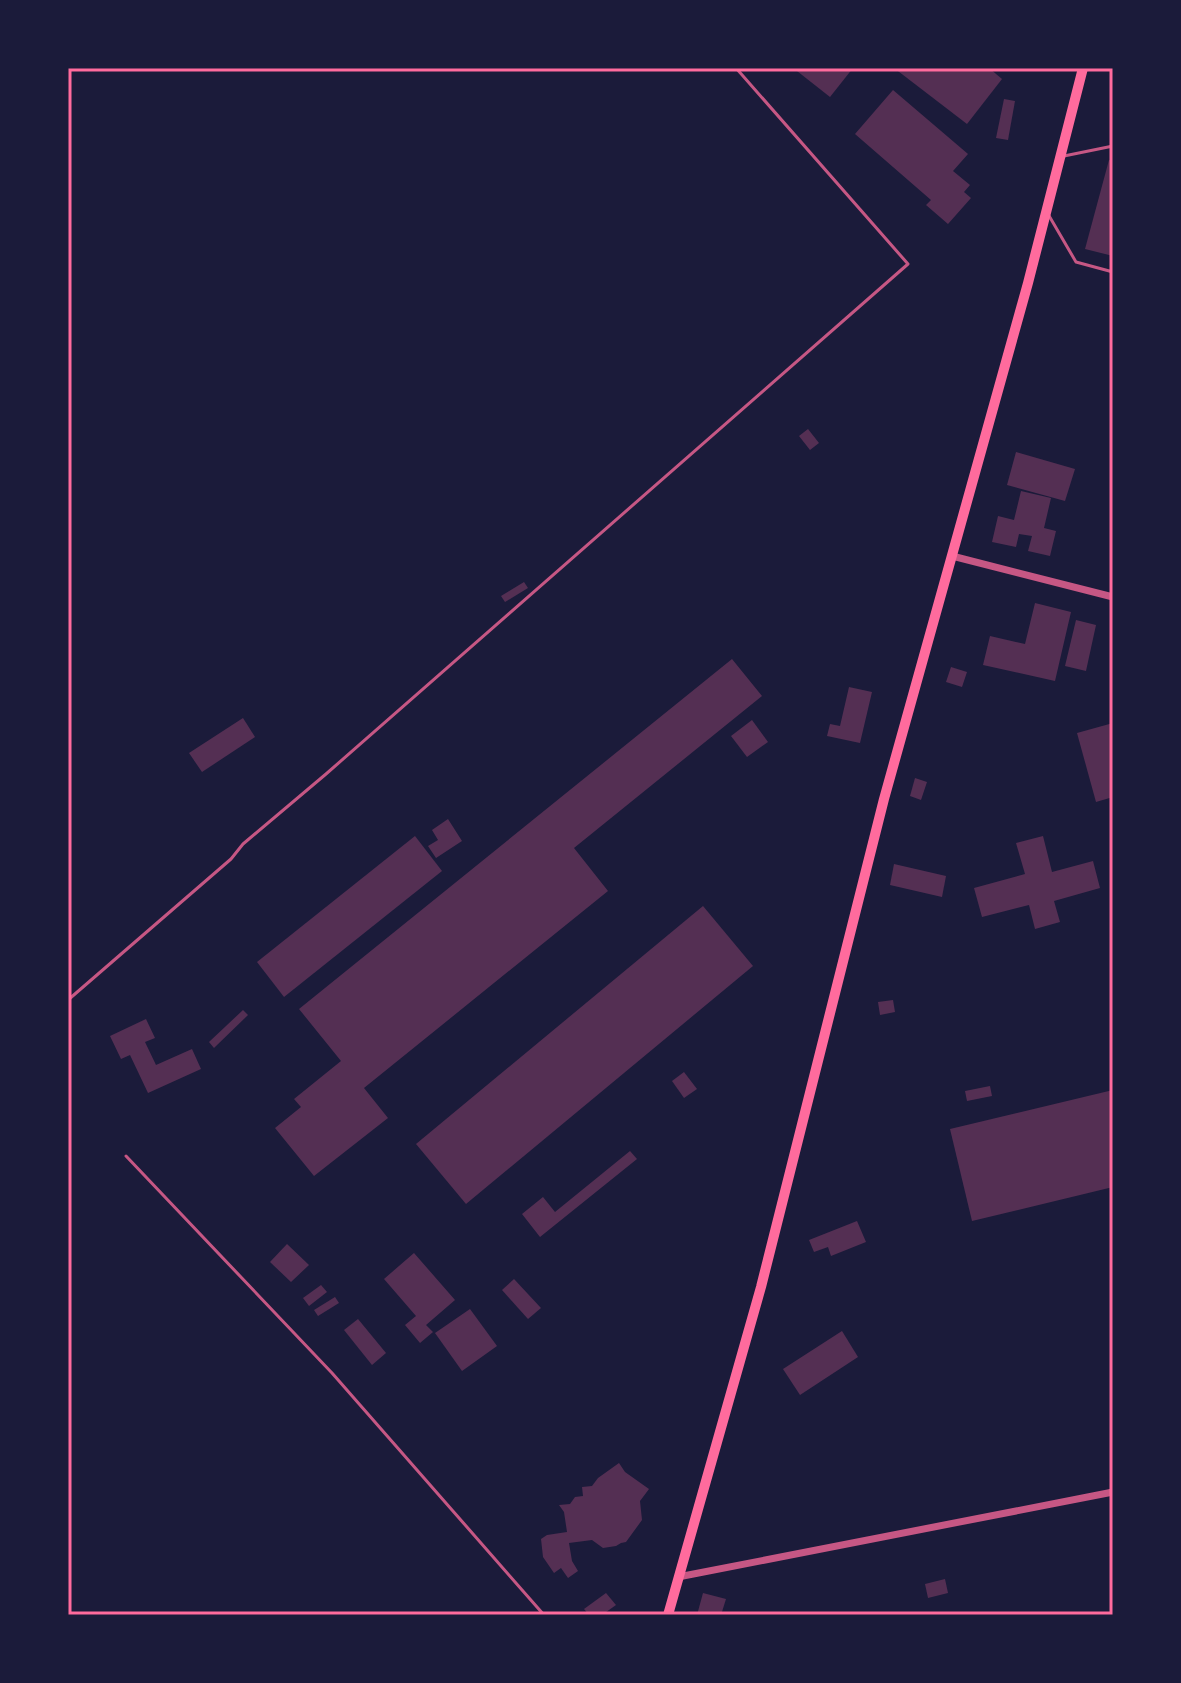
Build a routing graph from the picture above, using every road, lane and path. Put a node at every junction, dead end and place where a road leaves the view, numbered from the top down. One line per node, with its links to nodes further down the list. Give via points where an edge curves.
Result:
1 (736, 68): 9 (lane, via 908,264)
2 (1083, 68): 4 (main road)
3 (1113, 146): 4 (lane)
4 (1060, 157): 5 (main road)
5 (1046, 211): 6 (lane, via 1076,262); 7 (main road)
6 (1113, 272)
7 (952, 556): 8 (street); 12 (main road, via 884,799 761,1287)
8 (1113, 597)
9 (68, 1000)
10 (126, 1156): 13 (lane, via 332,1373)
11 (1113, 1492): 12 (street)
12 (678, 1577): 14 (main road)
13 (544, 1615)
14 (668, 1615)

